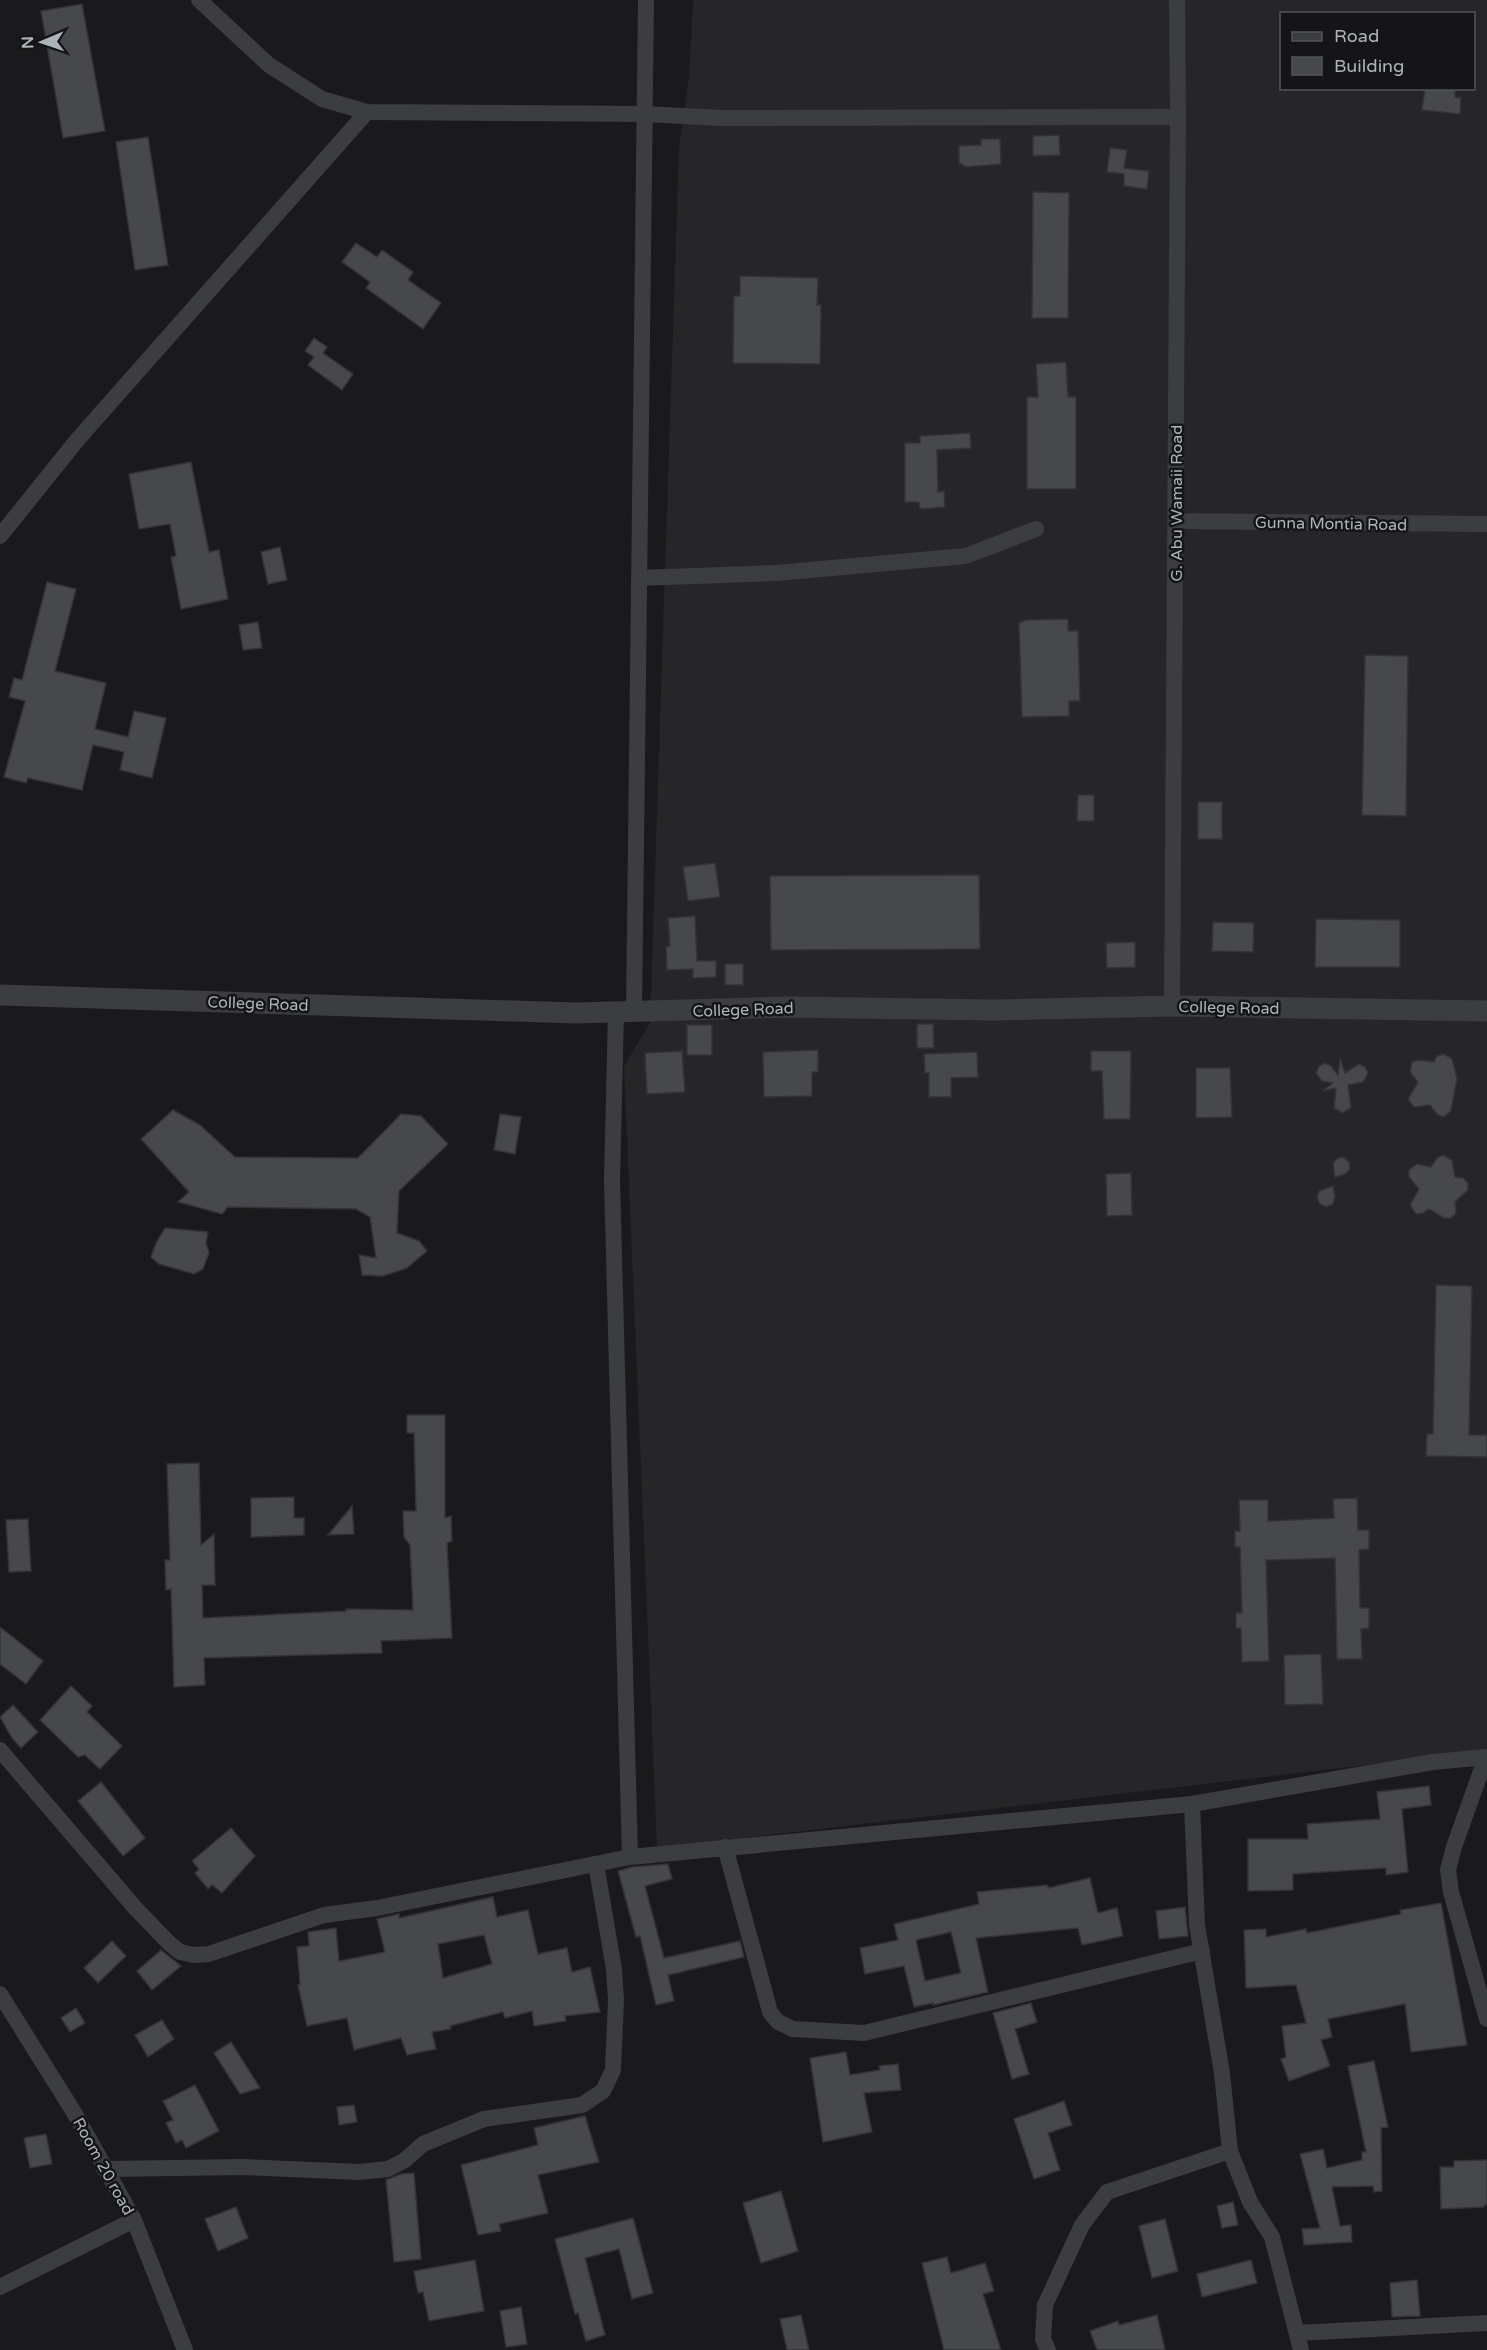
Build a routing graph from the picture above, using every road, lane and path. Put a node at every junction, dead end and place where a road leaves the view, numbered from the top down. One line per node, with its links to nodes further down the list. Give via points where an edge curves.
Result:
1 (199, 0): 4 (street, via 269,65 322,99)
2 (646, 0): 5 (street)
3 (1177, 0): 6 (street, G. Abu Wamaii Road)
4 (367, 112): 5 (street); 10 (street, via 78,439)
5 (645, 114): 6 (street, via 722,118); 11 (street)
6 (1178, 117): 7 (street, G. Abu Wamaii Road)
7 (1176, 521): 8 (street, Gunna Montia Road); 13 (street, G. Abu Wamaii Road)
8 (1487, 524)
9 (1036, 529): 11 (street, via 966,556 776,573)
10 (0, 536)
11 (639, 578): 15 (street)
12 (0, 995): 15 (street, College Road)
13 (1172, 1006): 14 (street, College Road); 15 (street, College Road, via 993,1010 788,1007)
14 (1487, 1011)
15 (625, 1012): 20 (street, via 612,1180)
16 (0, 1750): 21 (street, via 137,1910 180,1952 194,1955 209,1954 324,1915)
17 (1486, 1757): 18 (street, via 1433,1762); 24 (street, via 1448,1870)
18 (1192, 1804): 19 (street); 22 (street)
19 (725, 1847): 20 (street); 22 (street, via 770,2012 778,2022 793,2029 864,2033)
20 (630, 1857): 21 (street)
21 (596, 1864): 26 (street, via 614,1969 615,2037 613,2070 603,2091 582,2105 484,2119 423,2144 388,2169)
22 (1202, 1951): 25 (street)
23 (0, 1994): 26 (street, Room 20 road, via 75,2114)
24 (1487, 2019)
25 (1230, 2151): 30 (street, via 1250,2202 1272,2237); 32 (street, via 1107,2192 1082,2225 1044,2305 1043,2339)
26 (104, 2169): 27 (street, Room 20 road)
27 (134, 2220): 28 (street); 31 (street, Room 20 road)
28 (0, 2287)
29 (1487, 2323): 30 (street)
30 (1299, 2342)
31 (184, 2350)
32 (1048, 2350)

